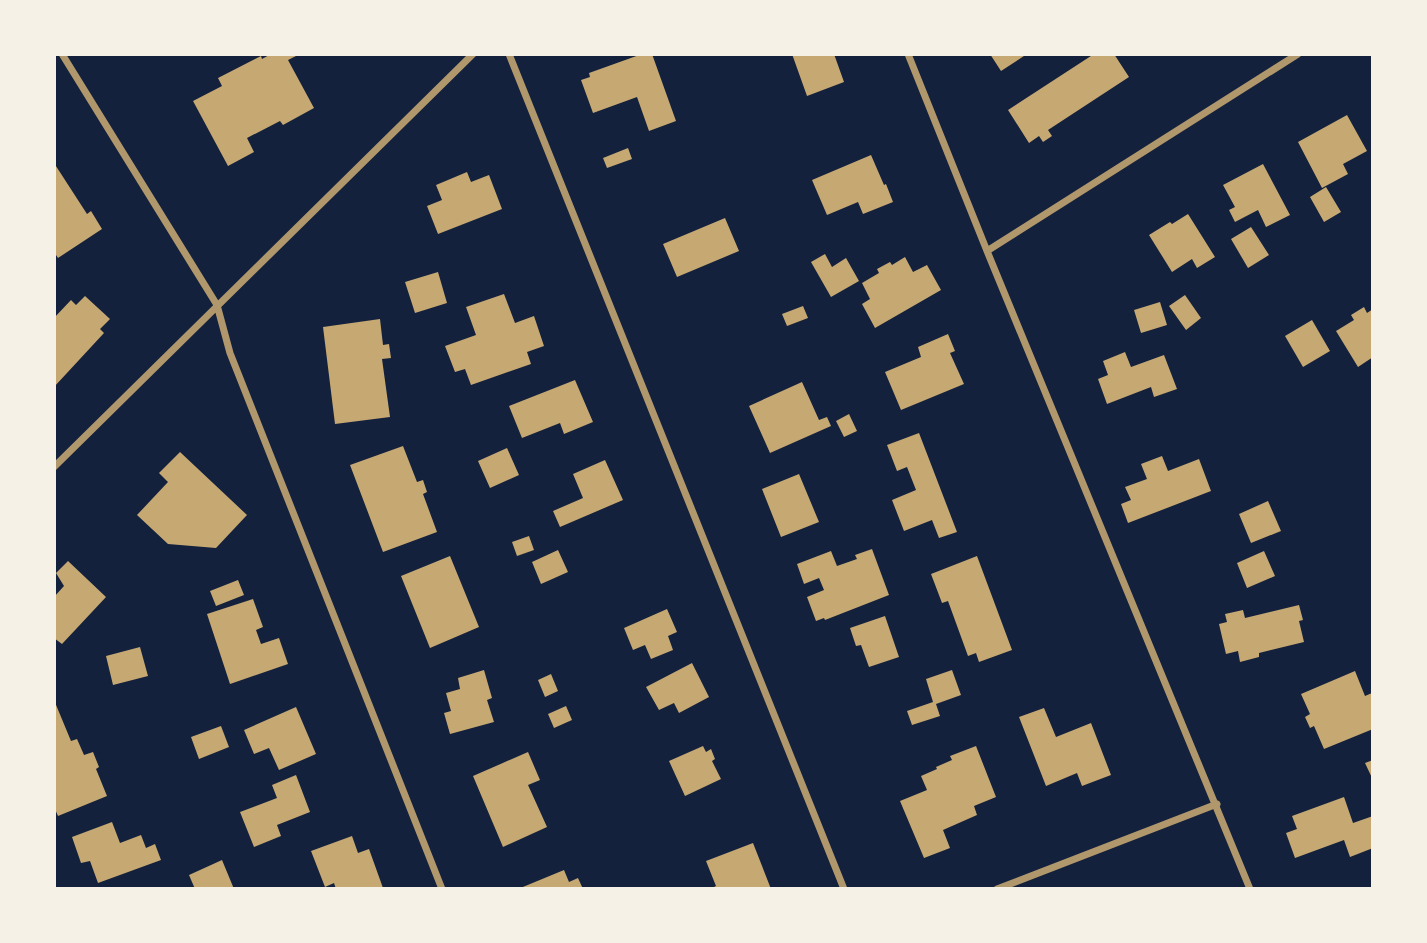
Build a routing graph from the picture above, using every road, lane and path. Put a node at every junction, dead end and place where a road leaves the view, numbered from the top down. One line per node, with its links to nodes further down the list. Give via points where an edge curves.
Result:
1 (62, 54): 7 (street)
2 (473, 54): 7 (street)
3 (509, 54): 11 (street)
4 (908, 54): 6 (street)
5 (1298, 54): 6 (street)
6 (987, 251): 9 (street)
7 (217, 305): 8 (street); 10 (street, via 230,353)
8 (54, 467)
9 (1217, 804): 12 (street); 13 (street)
10 (442, 889)
11 (844, 889)
12 (997, 889)
13 (1250, 889)

